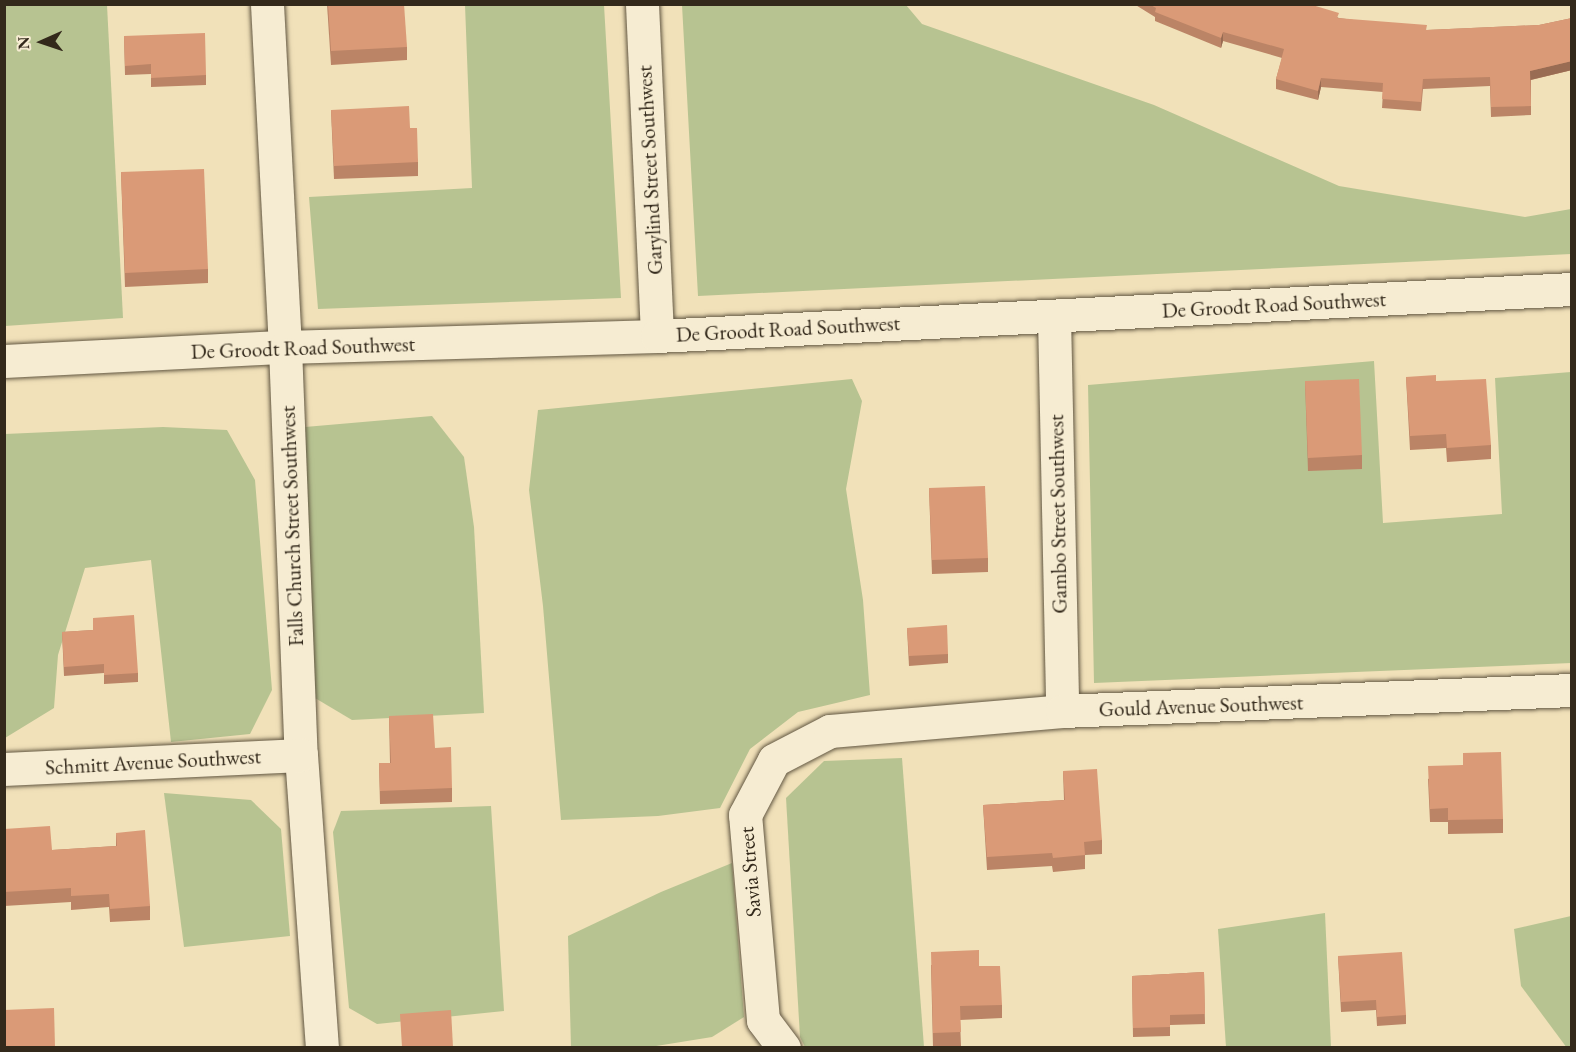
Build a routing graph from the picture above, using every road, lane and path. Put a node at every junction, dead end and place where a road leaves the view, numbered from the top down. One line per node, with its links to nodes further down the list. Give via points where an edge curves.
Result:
1 (267, 4): 6 (street, Falls Church Street Southwest)
2 (642, 4): 5 (street, Garylind Street Southwest)
3 (1572, 290): 4 (street, De Groodt Road Southwest)
4 (1054, 316): 5 (street, De Groodt Road Southwest); 9 (street, Gambo Street Southwest)
5 (657, 336): 6 (street, De Groodt Road Southwest)
6 (285, 347): 7 (street, De Groodt Road Southwest); 11 (street, Falls Church Street Southwest)
7 (4, 361)
8 (1572, 690): 9 (street, Gould Avenue Southwest)
9 (1062, 711): 10 (street, Gould Avenue Southwest)
10 (830, 731): 14 (street, Savia Street, via 774,760 746,815 763,1020)
11 (301, 755): 12 (street, Schmitt Avenue Southwest); 13 (street, Falls Church Street Southwest)
12 (4, 769)
13 (322, 1047)
14 (784, 1047)

